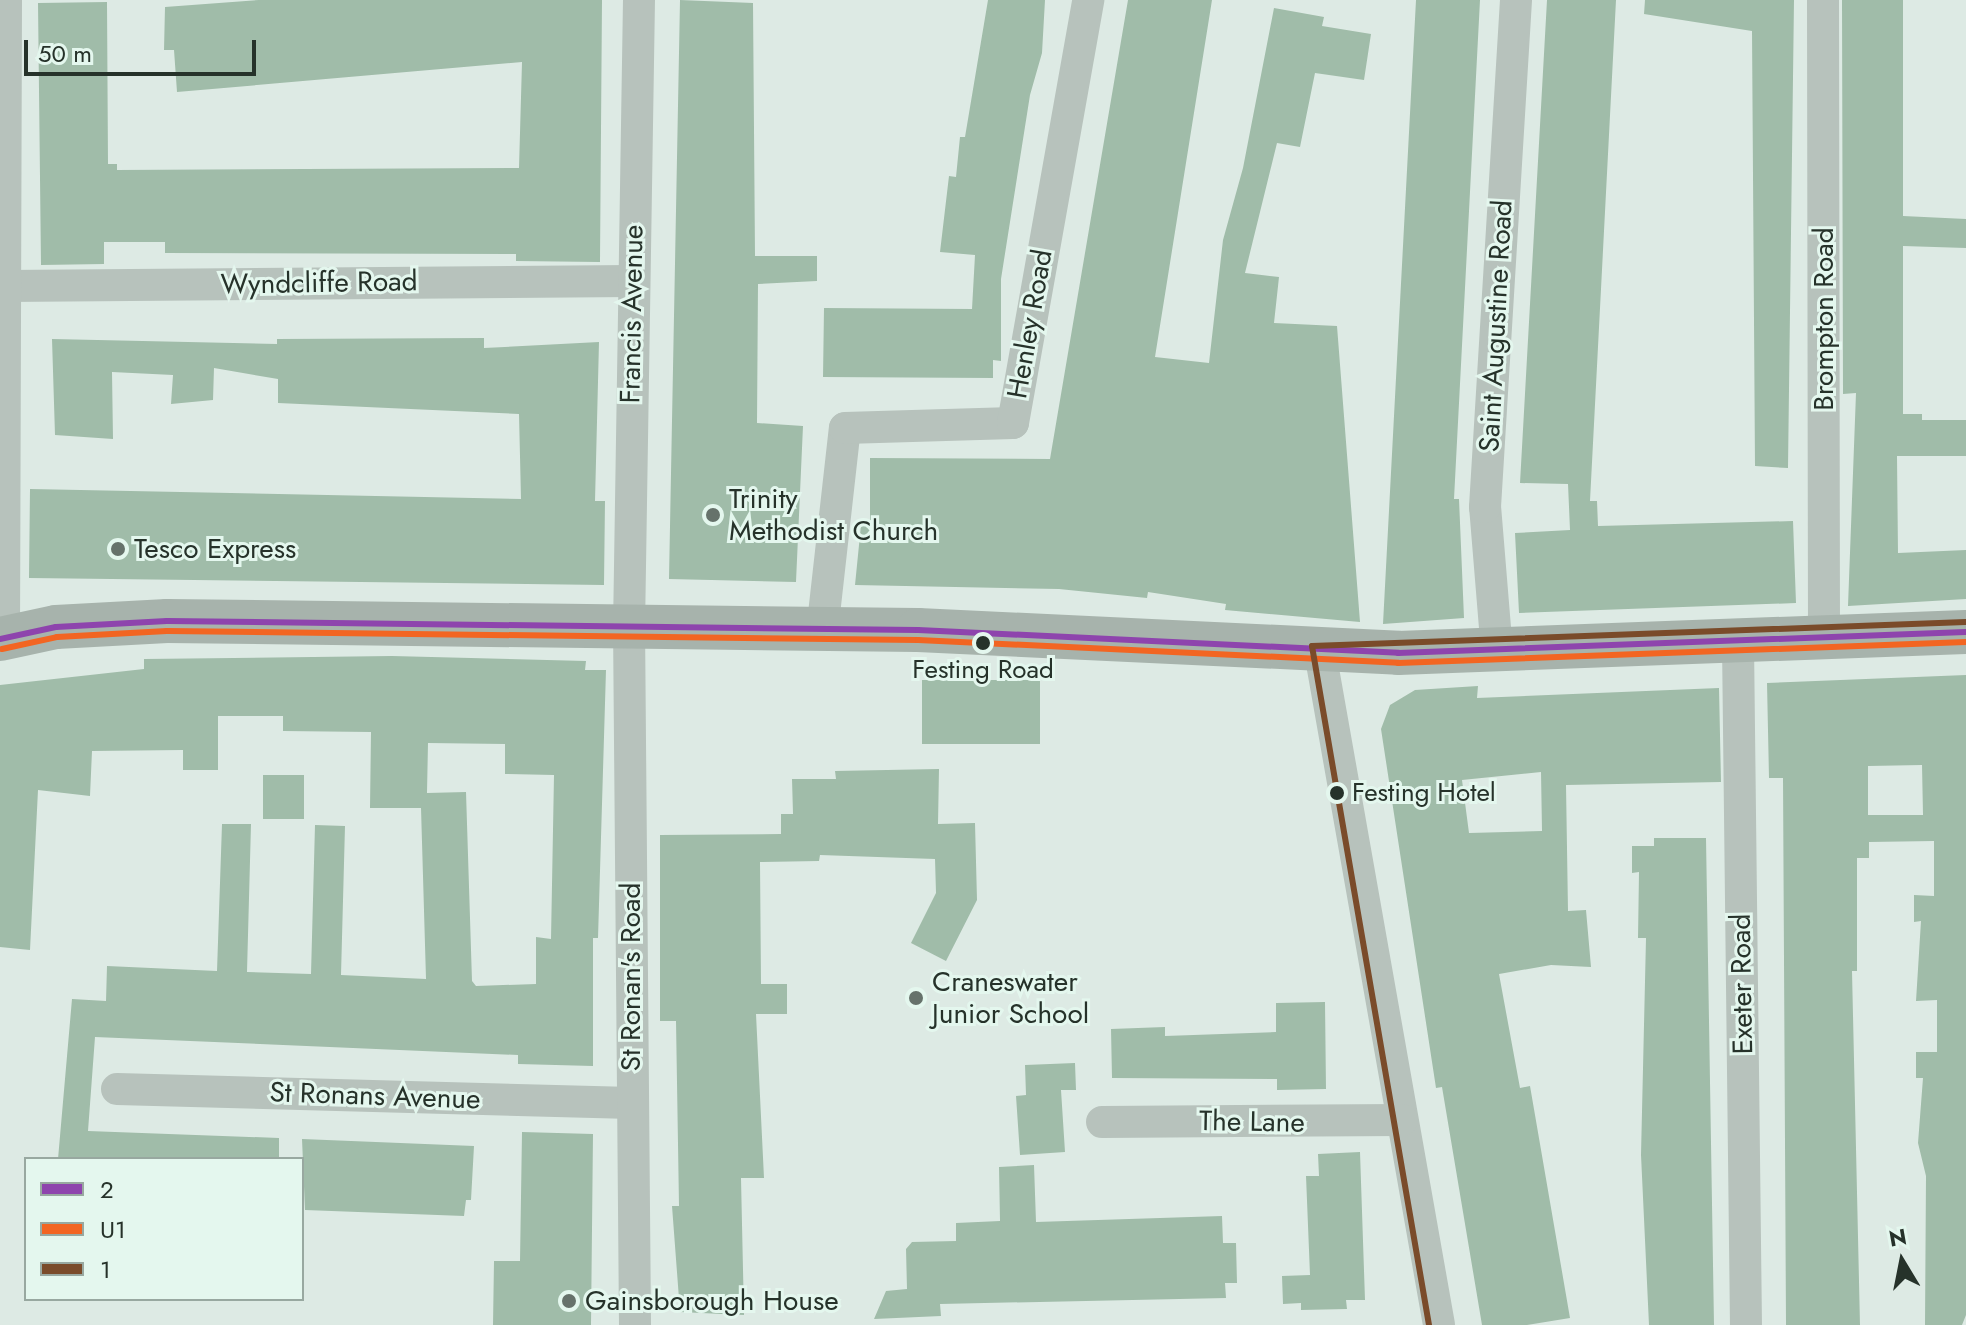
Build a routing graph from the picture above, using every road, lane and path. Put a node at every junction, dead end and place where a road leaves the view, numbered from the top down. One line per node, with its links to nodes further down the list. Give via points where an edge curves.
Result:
1 (6, 0): 6 (street)
2 (639, 0): 7 (street, Francis Avenue)
3 (1088, 0): 10 (street, Henley Road, via 1013,423 845,428)
4 (1516, 0): 16 (street, Saint Augustine Road, via 1485,507)
5 (1823, 0): 13 (street, Brompton Road)
6 (2, 166): 8 (street)
7 (631, 281): 8 (street, Wyndcliffe Road); 9 (street, Francis Avenue)
8 (6, 286): 12 (street)
9 (629, 629): 10 (main road); 12 (main road, via 167,621 56,627); 18 (street, St Ronan's Road)
10 (822, 632): 15 (main road, via 1116,638)
11 (1966, 632): 13 (main road)
12 (2, 638)
13 (1824, 639): 14 (main road)
14 (1738, 643): 16 (main road); 23 (street, Exeter Road)
15 (1320, 652): 16 (main road); 19 (street)
16 (1497, 652)
17 (117, 1089): 18 (street, St Ronans Avenue)
18 (632, 1103): 21 (street, St Ronan's Road)
19 (1402, 1120): 20 (street, The Lane); 22 (street)
20 (1102, 1122)
21 (635, 1325)
22 (1439, 1325)
23 (1746, 1325)

